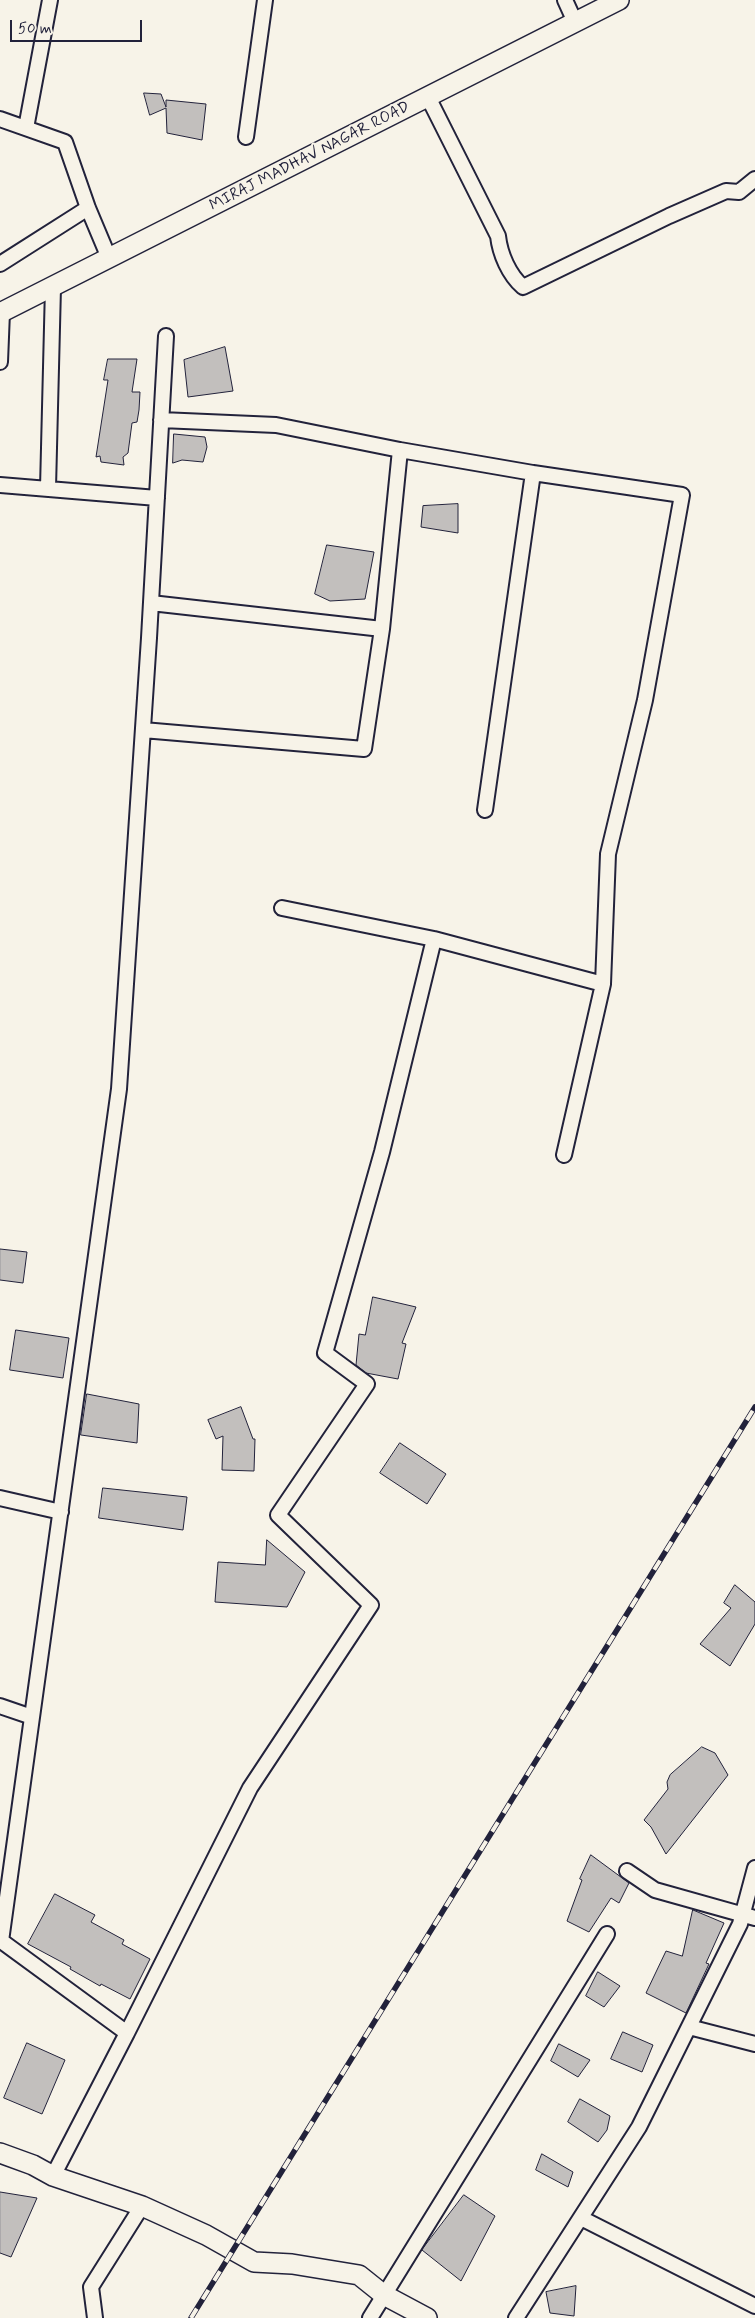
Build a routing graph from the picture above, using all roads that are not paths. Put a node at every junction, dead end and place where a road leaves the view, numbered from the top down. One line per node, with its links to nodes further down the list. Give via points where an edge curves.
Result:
1 (50, 0): 8 (street)
2 (265, 0): 9 (street)
3 (565, 0): 5 (street)
4 (619, 0): 5 (street, MIRAJ MADHAV NAGAR ROAD)
5 (575, 22): 6 (street, MIRAJ MADHAV NAGAR ROAD)
6 (428, 97): 10 (street, via 498,236 499,250 516,281 523,286 669,216 726,192 739,192); 12 (street, MIRAJ MADHAV NAGAR ROAD)
7 (0, 119): 8 (street)
8 (26, 128): 11 (street, via 65,142)
9 (246, 136)
10 (755, 179)
11 (88, 208): 12 (street); 13 (street)
12 (109, 258): 14 (street, MIRAJ MADHAV NAGAR ROAD)
13 (0, 264)
14 (54, 287): 15 (street, MIRAJ MADHAV NAGAR ROAD); 22 (street)
15 (1, 313): 17 (street)
16 (166, 336): 18 (street)
17 (0, 362)
18 (161, 420): 19 (street, via 276,425); 23 (street)
19 (400, 450): 20 (street); 25 (street)
20 (533, 473): 27 (street); 30 (street, via 682,495 645,700 608,854)
21 (0, 484): 22 (street)
22 (48, 488): 23 (street)
23 (157, 498): 24 (street)
24 (151, 603): 25 (street); 26 (street)
25 (382, 629): 26 (street, via 364,749)
26 (143, 730): 33 (street, via 119,1089)
27 (485, 810)
28 (282, 908): 29 (street)
29 (434, 939): 30 (street); 42 (street, via 382,1152 325,1354 367,1384 278,1515 371,1605 250,1788)
30 (603, 984): 31 (street)
31 (564, 1155)
32 (0, 1498): 33 (street)
33 (61, 1512): 35 (street)
34 (0, 1706): 35 (street)
35 (32, 1717): 40 (street)
36 (755, 1868): 38 (street)
37 (628, 1871): 38 (street, via 655,1890)
38 (749, 1916): 41 (street, via 740,1924)
39 (606, 1934): 48 (street)
40 (1, 1941): 42 (street)
41 (689, 2027): 43 (street); 47 (street, via 639,2127)
42 (127, 2032): 45 (street)
43 (755, 2044)
44 (0, 2153): 45 (street)
45 (53, 2176): 46 (street)
46 (142, 2206): 48 (street, via 206,2235 254,2262 292,2264 359,2275); 50 (street, via 91,2287)
47 (580, 2218): 49 (street); 53 (street)
48 (384, 2295): 51 (street); 52 (street)
49 (755, 2306)
50 (95, 2318)
51 (370, 2318)
52 (427, 2318)
53 (516, 2318)

